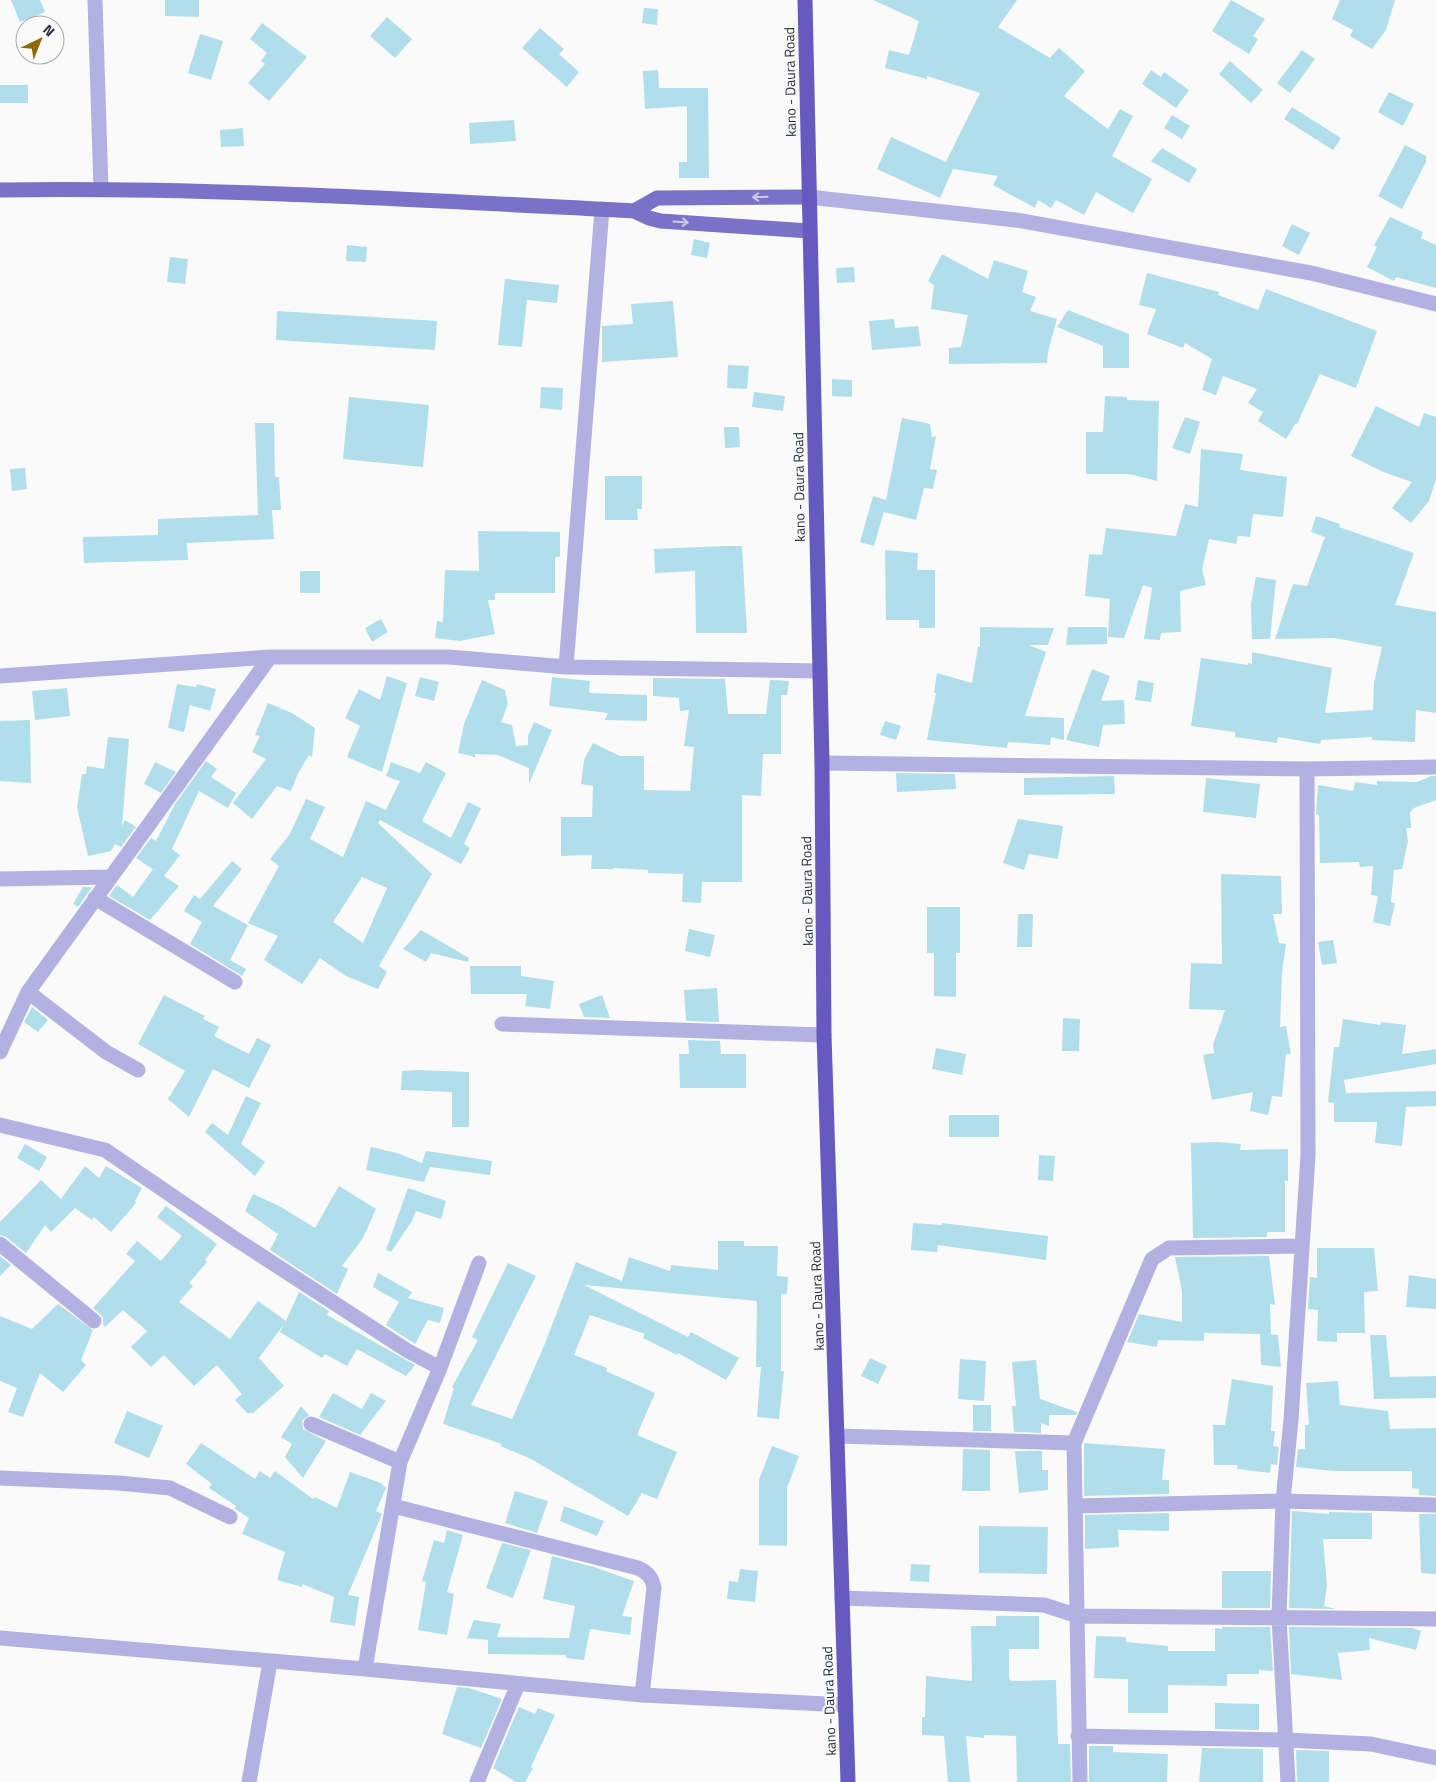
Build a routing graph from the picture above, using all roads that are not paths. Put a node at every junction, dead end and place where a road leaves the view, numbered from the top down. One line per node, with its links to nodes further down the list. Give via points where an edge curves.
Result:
1 (95, 0): 3 (street)
2 (805, 0): 5 (highway, kano - Daura Road)
3 (100, 189): 4 (main road); 6 (main road, via 241,192)
4 (0, 190)
5 (809, 197): 7 (main road, one-way to 7, via 657,198); 8 (highway, kano - Daura Road); 9 (street, via 1016,220 1311,273)
6 (602, 209): 7 (main road); 11 (street)
7 (634, 211): 8 (main road, one-way to 8, via 661,220)
8 (809, 231): 12 (highway, kano - Daura Road)
9 (1436, 304)
10 (270, 658): 11 (street, via 449,657); 13 (street); 17 (street)
11 (566, 667): 12 (street)
12 (820, 671): 14 (highway, kano - Daura Road)
13 (0, 676)
14 (822, 763): 16 (street); 23 (highway, kano - Daura Road)
15 (1436, 767): 16 (street)
16 (1307, 769): 28 (street, via 1308,1155)
17 (109, 877): 18 (street); 19 (street)
18 (0, 879)
19 (94, 898): 20 (street); 21 (street)
20 (234, 982)
21 (28, 992): 24 (street); 25 (street, via 106,1052)
22 (502, 1024): 23 (street)
23 (824, 1035): 33 (highway, kano - Daura Road)
24 (0, 1052)
25 (138, 1070)
26 (0, 1125): 31 (street, via 105,1150 231,1236 408,1351)
27 (0, 1244): 30 (street)
28 (1302, 1246): 34 (street, via 1169,1248 1152,1259); 37 (street)
29 (478, 1263): 31 (street)
30 (94, 1321)
31 (440, 1368): 35 (street)
32 (311, 1424): 35 (street)
33 (838, 1436): 34 (street); 42 (highway, kano - Daura Road)
34 (1074, 1443): 40 (street)
35 (400, 1462): 39 (street)
36 (0, 1478): 41 (street, via 170,1488)
37 (1283, 1501): 38 (street); 40 (street); 44 (street)
38 (1436, 1505)
39 (393, 1506): 48 (street); 50 (street, via 647,1572 654,1588)
40 (1076, 1506): 43 (street)
41 (230, 1517)
42 (842, 1598): 43 (street, via 1044,1605); 51 (highway, kano - Daura Road)
43 (1078, 1616): 44 (street); 52 (street)
44 (1279, 1617): 45 (street); 53 (street)
45 (1436, 1619)
46 (0, 1638): 47 (street)
47 (270, 1662): 48 (street); 55 (street)
48 (365, 1669): 49 (street)
49 (518, 1684): 50 (street); 56 (street)
50 (642, 1696): 51 (street)
51 (846, 1705): 57 (highway, kano - Daura Road)
52 (1078, 1736): 53 (street); 58 (street)
53 (1286, 1740): 54 (street, via 1370,1744); 59 (street)
54 (1436, 1758)
55 (249, 1782)
56 (476, 1782)
57 (848, 1782)
58 (1080, 1782)
59 (1288, 1782)

